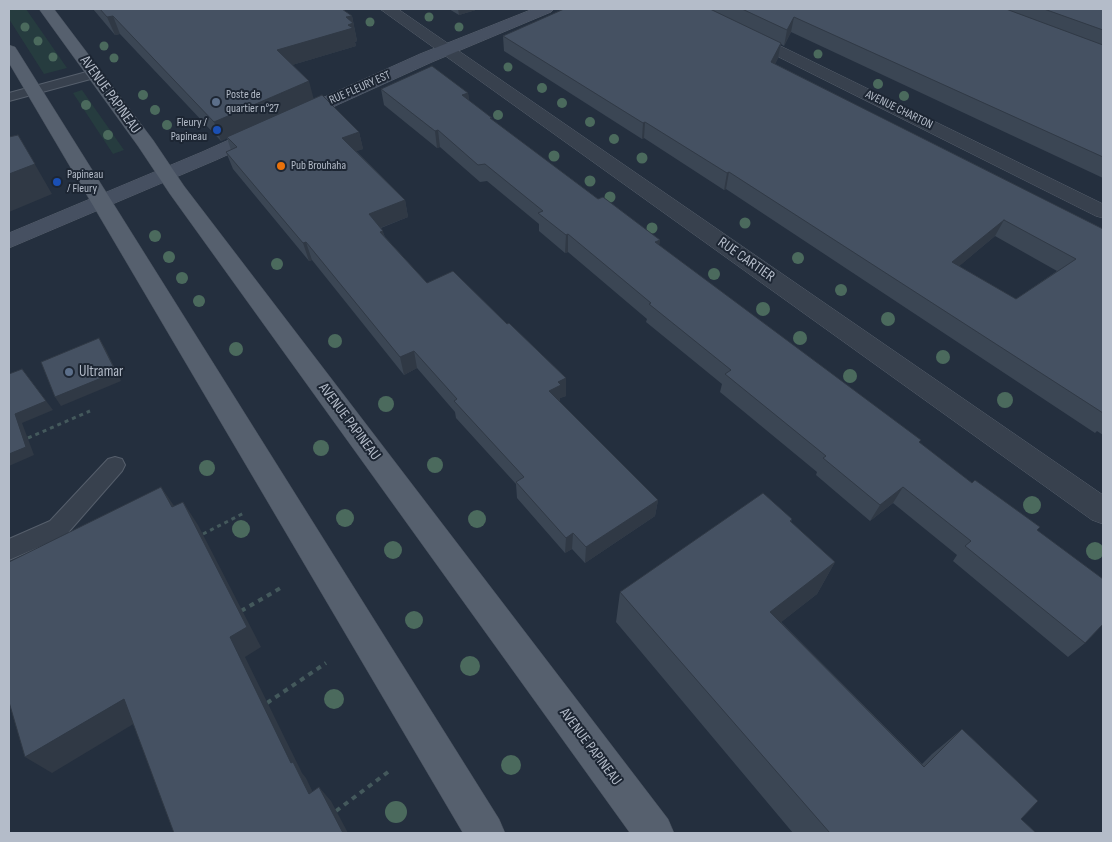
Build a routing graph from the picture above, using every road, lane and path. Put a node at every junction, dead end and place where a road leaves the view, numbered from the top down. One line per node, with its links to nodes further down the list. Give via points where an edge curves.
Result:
1 (46, 9): 7 (main road, AVENUE PAPINEAU)
2 (388, 9): 6 (street, RUE CARTIER)
3 (546, 9): 6 (street, RUE FLEURY EST)
4 (694, 9): 12 (street, AVENUE CHARTON)
5 (9, 50): 8 (main road)
6 (446, 50): 10 (street, RUE FLEURY EST); 17 (street, RUE CARTIER)
7 (94, 74): 8 (lane); 10 (main road, AVENUE PAPINEAU)
8 (34, 90): 9 (lane); 11 (main road)
9 (9, 97)
10 (166, 175): 11 (street, RUE FLEURY EST); 28 (main road, AVENUE PAPINEAU)
11 (101, 202): 13 (street, RUE FLEURY EST); 27 (main road)
12 (1103, 212)
13 (9, 241)
14 (90, 412): 15 (path)
15 (28, 438)
16 (115, 465): 20 (lane, via 58,528)
17 (1103, 511)
18 (244, 513): 19 (path)
19 (203, 534)
20 (9, 550)
21 (284, 586): 22 (path)
22 (241, 611)
23 (326, 662): 24 (path)
24 (267, 703)
25 (388, 772): 26 (path)
26 (336, 811)
27 (485, 833)
28 (654, 833)

